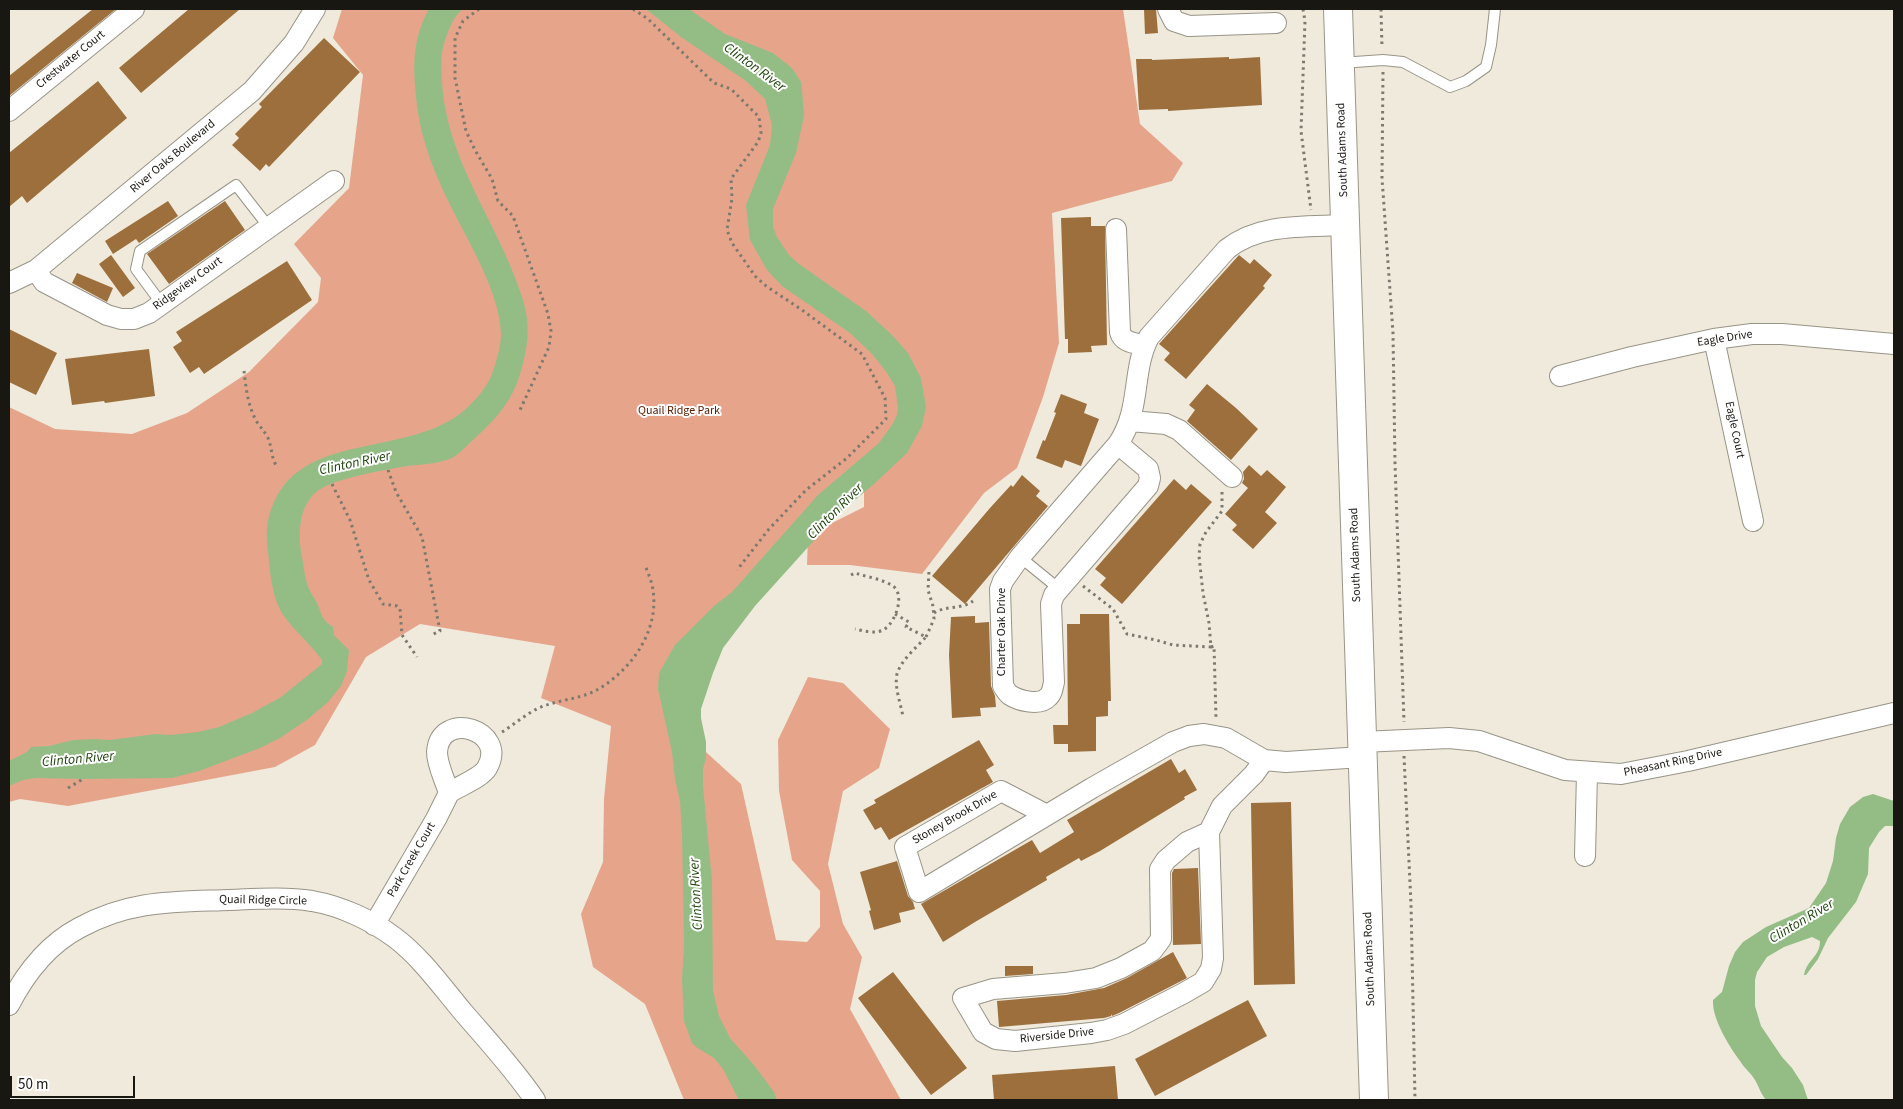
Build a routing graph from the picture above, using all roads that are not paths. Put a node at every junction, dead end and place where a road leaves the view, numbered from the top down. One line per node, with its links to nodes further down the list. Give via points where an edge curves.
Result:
1 (134, 9): 8 (street, Crestwater Court)
2 (315, 9): 13 (street, River Oaks Boulevard, via 294,43 252,90)
3 (1168, 9): 6 (street, via 1174,21 1189,26)
4 (1338, 9): 7 (main road, South Adams Road)
5 (1495, 9): 7 (lane, via 1486,67 1466,81 1450,87 1402,62)
6 (1276, 23)
7 (1340, 63): 10 (main road, South Adams Road)
8 (9, 111)
9 (334, 181): 11 (street, Ridgeview Court)
10 (1344, 225): 18 (street, Charter Oak Drive, via 1258,232 1238,240 1227,248); 27 (main road, South Adams Road)
11 (268, 226): 15 (street, Ridgeview Court); 15 (lane, via 236,185 140,251 136,269)
12 (1116, 229): 18 (street, via 1121,338)
13 (36, 270): 14 (street, River Oaks Boulevard); 15 (street, Ridgeview Court, via 44,282 121,319 134,319)
14 (9, 283)
15 (161, 304)
16 (1714, 339): 17 (street, Eagle Drive, via 1782,334); 19 (street, Eagle Drive); 23 (street, Eagle Court)
17 (1894, 344)
18 (1144, 345): 20 (street, Charter Oak Drive)
19 (1560, 376)
20 (1130, 421): 21 (street, Charter Oak Drive); 22 (street, via 1166,424 1179,430)
21 (1118, 444): 24 (street, Charter Oak Drive); 25 (street, Charter Oak Drive, via 1148,469 1148,486)
22 (1227, 472)
23 (1753, 521)
24 (1020, 557): 25 (lane); 25 (street, Charter Oak Drive, via 1002,581 1000,589 1002,686 1018,699 1041,701 1052,692 1051,604)
25 (1058, 588)
26 (1894, 713): 29 (street, Pheasant Ring Drive, via 1688,761 1621,774)
27 (1362, 749): 28 (street, Stoney Brook Drive, via 1286,762); 29 (street, Pheasant Ring Drive, via 1404,739 1480,741 1565,770); 37 (main road, South Adams Road)
28 (1264, 760): 31 (street, Stoney Brook Drive, via 1226,738 1204,734 1189,736 1173,742); 32 (street, Riverside Drive, via 1222,806)
29 (1587, 773): 33 (street)
30 (449, 793): 30 (street, via 438,760 440,743 451,730 477,730 489,743 490,761 480,775); 34 (street, Park Creek Court)
31 (1047, 815): 31 (street, Stoney Brook Drive, via 1004,841 919,892 905,847 1001,791)
32 (1209, 832): 32 (street, Riverside Drive, via 1187,842 1160,869 1161,939 1152,950 1096,978 993,989 963,998 982,1032 1015,1041 1107,1030 1203,982 1211,970 1213,958)
33 (1585, 856)
34 (374, 925): 35 (street, Quail Ridge Circle, via 334,907 295,899 160,902 124,908 78,928 58,941 26,975); 36 (street, Quail Ridge Circle, via 394,938 434,977)
35 (9, 1005)
36 (535, 1100)
37 (1374, 1100)

